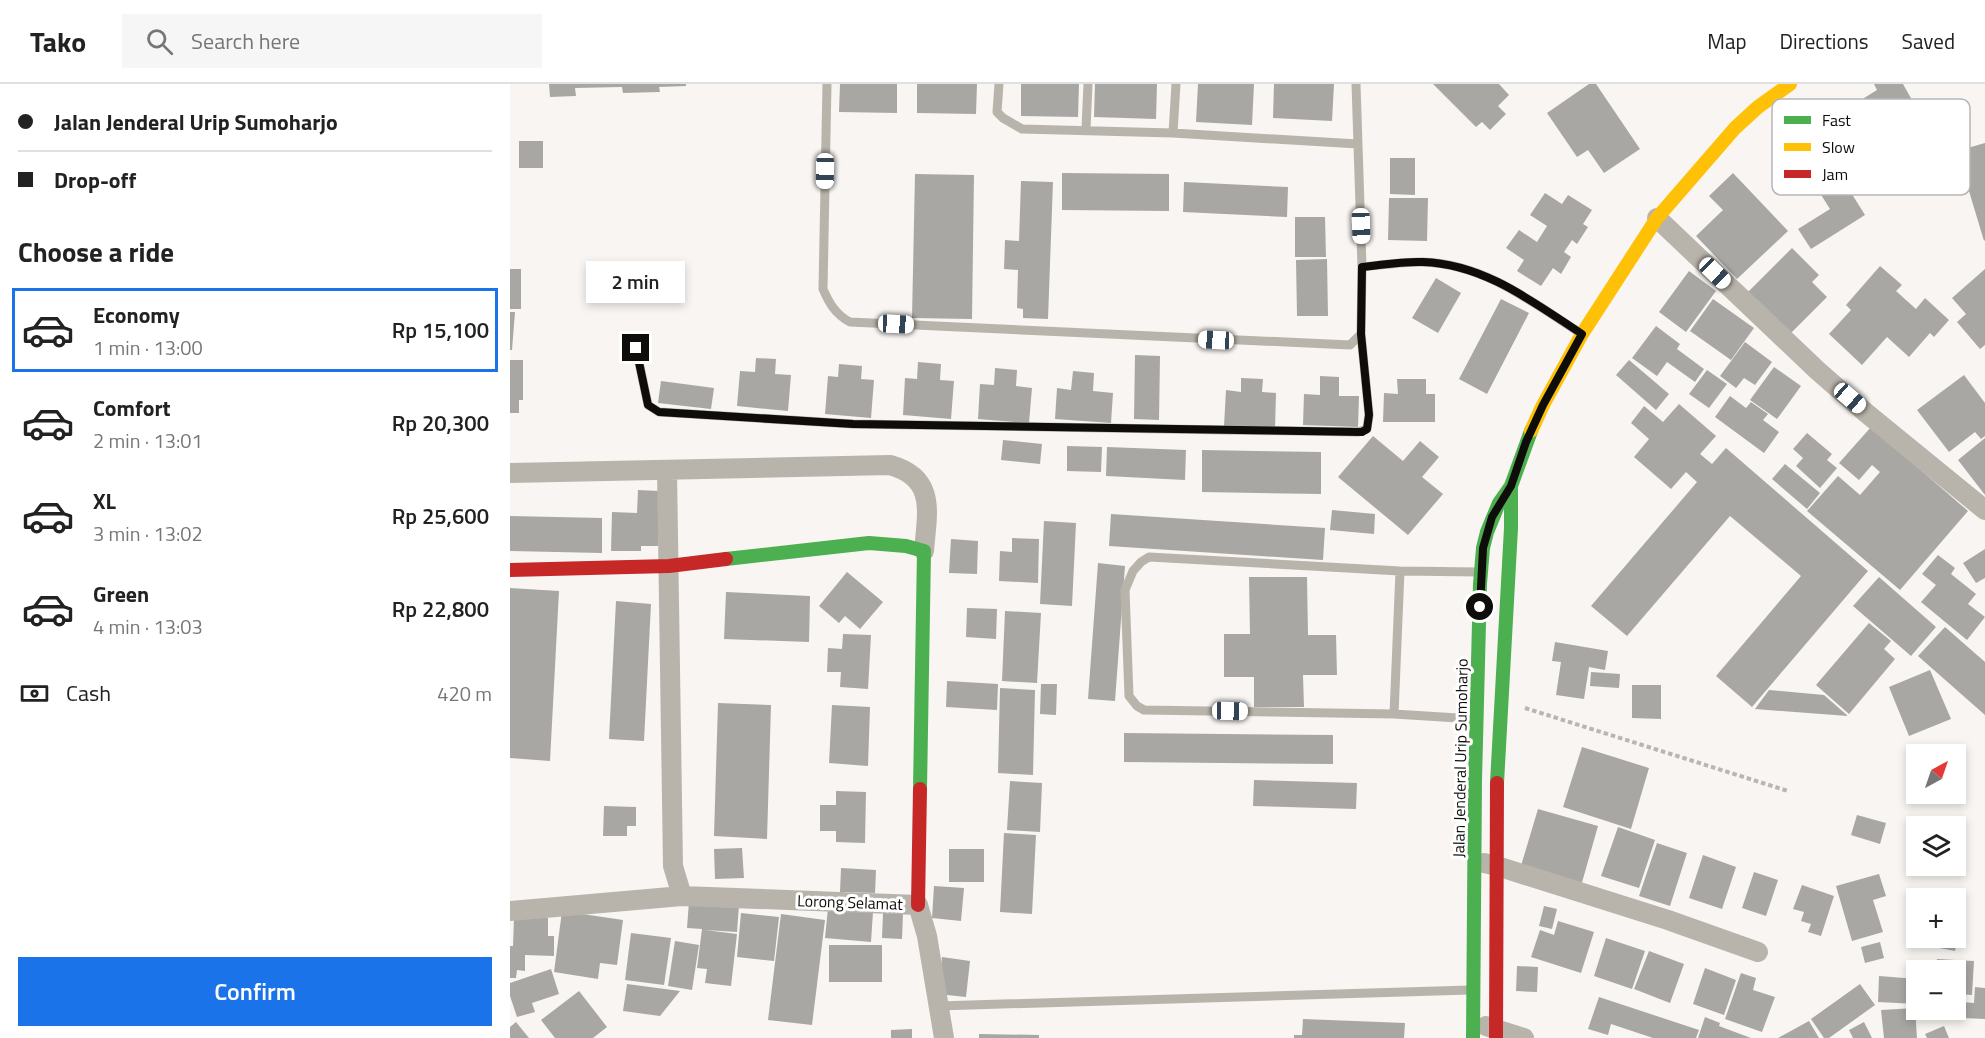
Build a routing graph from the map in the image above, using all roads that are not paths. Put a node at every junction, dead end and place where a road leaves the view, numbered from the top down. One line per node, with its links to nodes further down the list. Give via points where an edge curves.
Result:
1 (827, 84): 12 (lane, via 823,289 837,313 850,322 1350,345)
2 (999, 84): 7 (lane, via 997,112 1012,124 1022,129)
3 (1088, 84): 7 (lane)
4 (1176, 84): 8 (lane)
5 (1356, 84): 9 (lane)
6 (1790, 84): 10 (street, Jalan Jenderal Urip Sumoharjo, via 1735,128)
7 (1086, 129): 8 (lane)
8 (1173, 133): 9 (lane)
9 (1358, 144): 11 (lane)
10 (1657, 218): 13 (street, Jalan Jenderal Urip Sumoharjo); 18 (street, via 1865,412)
11 (1362, 267): 12 (lane); 13 (lane, via 1421,262 1474,272 1505,284)
12 (1361, 334): 14 (lane, via 1369,415 1367,429 1358,432 853,424 659,412 648,405)
13 (1582, 334): 17 (street, Jalan Jenderal Urip Sumoharjo, via 1543,405)
14 (636, 348)
15 (667, 470): 16 (street); 19 (street, via 891,465 922,483 926,493); 20 (street)
16 (510, 473)
17 (1511, 486): 23 (street, Jalan Jenderal Urip Sumoharjo); 23 (street, Jalan Jenderal Urip Sumoharjo, via 1487,532)
18 (1985, 510)
19 (924, 551): 20 (street, via 869,543); 30 (street)
20 (669, 566): 21 (street); 29 (street, via 673,866)
21 (510, 570)
22 (1400, 571): 23 (lane); 24 (lane); 24 (lane, via 1149,557 1133,571 1125,590 1129,696 1144,710)
23 (1495, 574): 25 (street, Jalan Jenderal Urip Sumoharjo); 26 (street, Jalan Jenderal Urip Sumoharjo)
24 (1394, 714): 25 (lane)
25 (1477, 719): 26 (lane); 27 (street, Jalan Jenderal Urip Sumoharjo)
26 (1500, 724): 28 (street, Jalan Jenderal Urip Sumoharjo)
27 (1475, 862): 28 (street); 33 (street, Jalan Jenderal Urip Sumoharjo)
28 (1497, 866): 32 (street); 34 (street, Jalan Jenderal Urip Sumoharjo)
29 (682, 896): 30 (street, Lorong Selamat); 31 (street, Lorong Selamat)
30 (918, 905): 35 (street, Lorong Selamat)
31 (510, 911)
32 (1758, 952)
33 (1473, 990): 34 (lane); 35 (lane); 36 (street, Jalan Jenderal Urip Sumoharjo)
34 (1496, 993): 37 (street, Jalan Jenderal Urip Sumoharjo)
35 (938, 1006): 38 (street, Lorong Selamat)
36 (1473, 1031): 37 (street)
37 (1496, 1033): 39 (street)
38 (944, 1038)
39 (1524, 1038)

